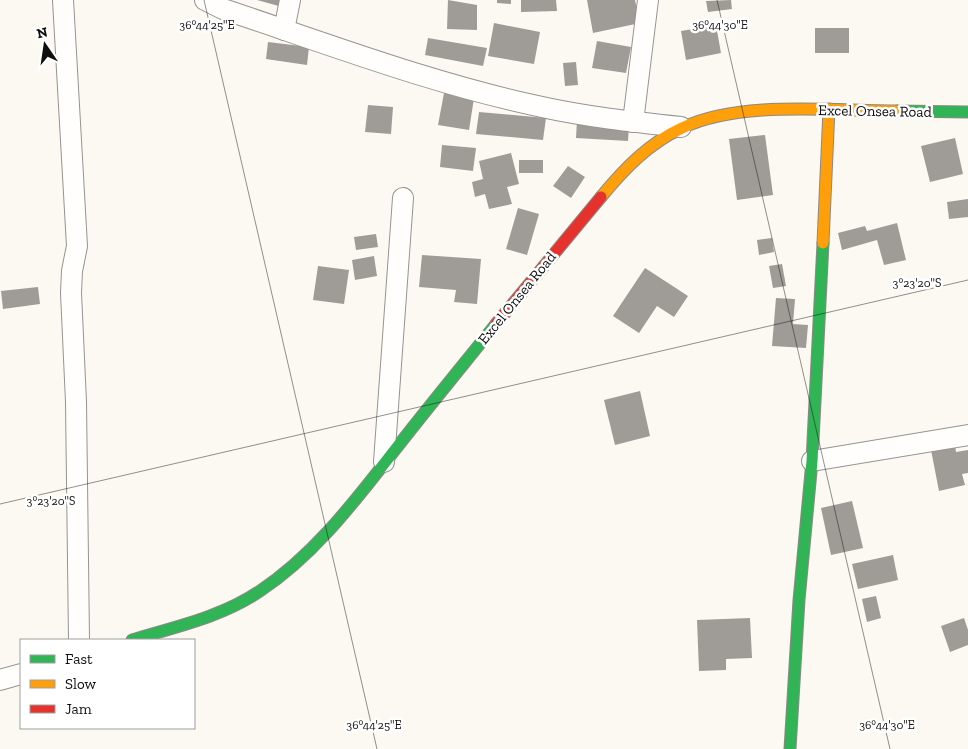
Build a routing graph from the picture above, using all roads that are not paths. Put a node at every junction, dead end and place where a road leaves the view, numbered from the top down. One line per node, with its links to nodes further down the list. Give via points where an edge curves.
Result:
1 (63, 0): 14 (street, via 77,246 71,293)
2 (204, 0): 5 (street, via 222,10)
3 (290, 0): 5 (street)
4 (648, 0): 8 (street)
5 (284, 30): 8 (street, via 487,94 543,108)
6 (828, 109): 7 (street, Excel Onsea Road); 9 (street, Excel Onsea Road, via 724,113); 12 (street)
7 (968, 112)
8 (633, 122): 9 (street)
9 (680, 127): 13 (street, Excel Onsea Road, via 642,152 620,174)
10 (402, 198): 13 (street)
11 (968, 435): 12 (street)
12 (812, 461): 18 (street)
13 (384, 462): 15 (street, Excel Onsea Road, via 323,536 279,578 224,610)
14 (79, 639)
15 (135, 639)
16 (20, 674): 17 (street)
17 (0, 680)
18 (790, 749)

